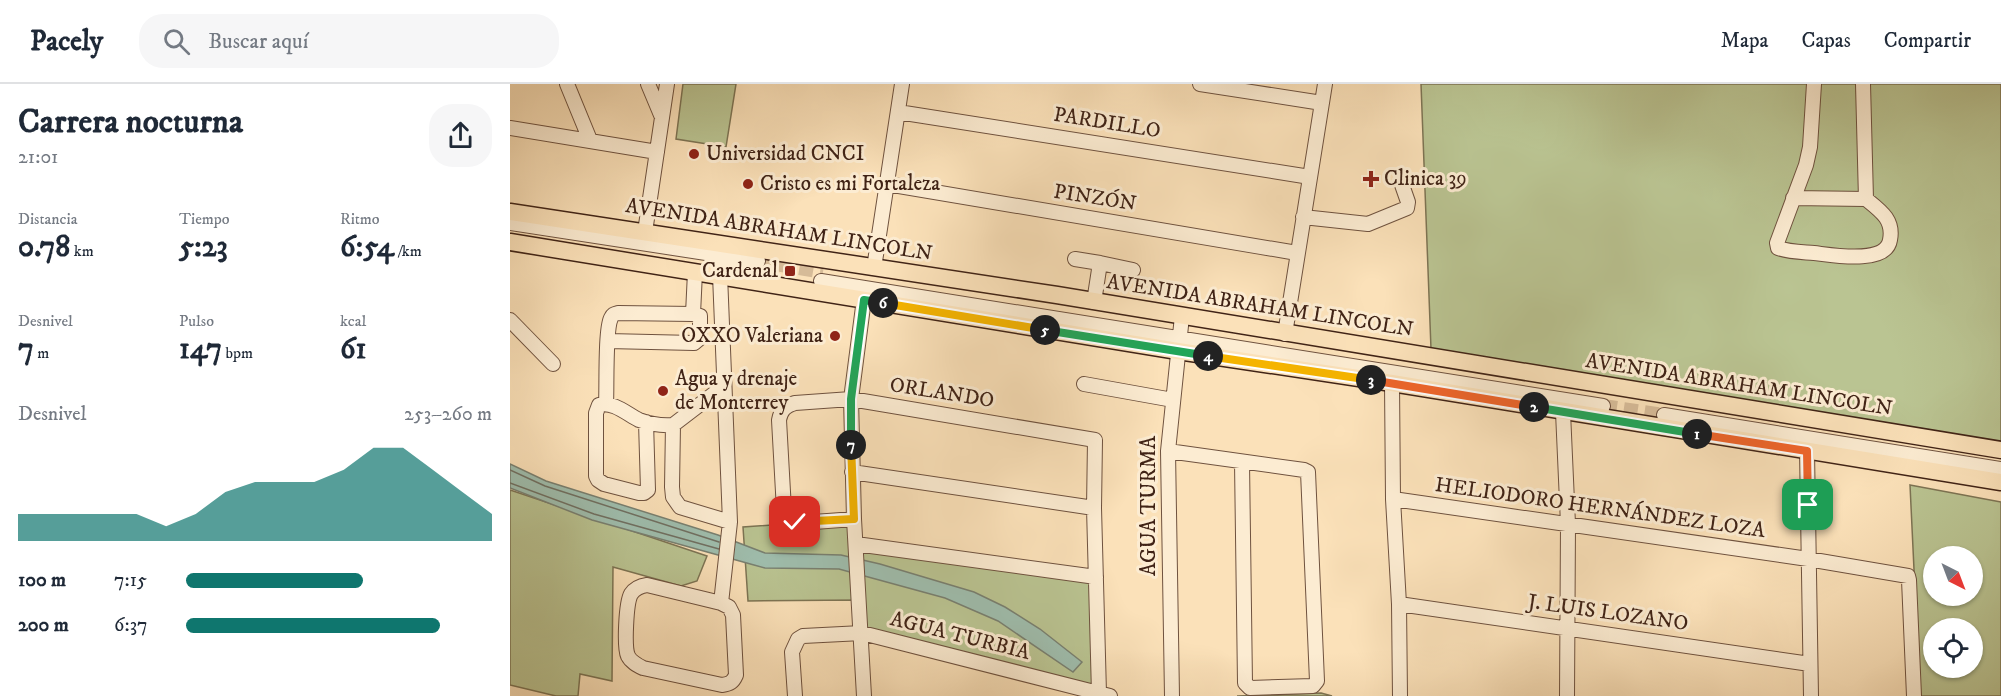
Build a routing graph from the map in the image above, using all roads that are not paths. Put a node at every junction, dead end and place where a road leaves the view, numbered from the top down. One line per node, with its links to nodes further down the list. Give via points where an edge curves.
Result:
1 (567, 84): 14 (street)
2 (648, 84): 12 (street)
3 (667, 84): 12 (street)
4 (902, 84): 11 (street)
5 (1200, 84): 10 (street)
6 (1325, 84): 10 (street)
7 (1821, 84): 9 (street)
8 (1863, 84): 20 (street)
9 (1814, 90): 19 (street, via 1810,147)
10 (1322, 103): 16 (street)
11 (898, 112): 16 (street, PARDILLO); 18 (street)
12 (662, 117): 15 (street)
13 (510, 128): 14 (street)
14 (590, 140): 15 (street)
15 (657, 152): 25 (street)
16 (1310, 177): 22 (street)
17 (1401, 182): 22 (street, via 1407,208 1368,224)
18 (887, 184): 27 (street, PINZÓN); 30 (street)
19 (1793, 198): 20 (street); 20 (street, via 1778,248 1854,258 1883,252 1892,231 1884,214)
20 (1866, 199)
21 (510, 212): 25 (main road, AVENIDA ABRAHAM LINCOLN)
22 (1303, 217): 27 (street)
23 (510, 223): 24 (street, via 757,265)
24 (510, 232)
25 (645, 232): 30 (main road, AVENIDA ABRAHAM LINCOLN)
26 (510, 242): 32 (main road)
27 (1297, 253): 40 (street)
28 (1075, 260): 29 (street)
29 (1100, 264): 31 (street); 36 (street)
30 (874, 268): 36 (main road, AVENIDA ABRAHAM LINCOLN)
31 (1133, 270)
32 (695, 272): 33 (main road); 37 (street)
33 (720, 275): 35 (main road); 45 (street)
34 (822, 276): 39 (street)
35 (864, 300): 39 (main road); 46 (street)
36 (1094, 302): 39 (main road, AVENIDA ABRAHAM LINCOLN)
37 (693, 314): 41 (street, via 616,314 610,321); 41 (street, via 700,316 700,338 694,343)
38 (510, 320): 42 (street)
39 (1180, 333): 40 (main road, AVENIDA ABRAHAM LINCOLN); 43 (main road); 47 (street, AGUA TURMA); 48 (street)
40 (1285, 334): 53 (main road, AVENIDA ABRAHAM LINCOLN)
41 (608, 341): 49 (street)
42 (553, 364)
43 (1392, 383): 50 (main road); 61 (street)
44 (1084, 384): 47 (street)
45 (724, 386): 52 (street); 64 (street)
46 (851, 399): 59 (street); 62 (street, ORLANDO, via 1095,440); 63 (street, ORLANDO, via 795,403 783,409 779,420 786,516 801,523)
47 (1173, 400): 54 (street, AGUA TURMA)
48 (1604, 401)
49 (606, 404): 51 (street); 51 (street, via 599,405 596,413 596,476 604,484 641,494 648,490)
50 (1563, 412): 55 (main road); 65 (street)
51 (646, 422): 52 (street)
52 (672, 425): 64 (street, via 675,503 688,511)
53 (2001, 450)
54 (1168, 451): 56 (street); 77 (street, AGUA TURMA)
55 (1807, 451): 60 (main road); 67 (street)
56 (1242, 462): 56 (street, via 1308,472 1316,684 1313,686 1248,687 1245,683)
57 (2001, 462): 58 (street, via 1664,411)
58 (2001, 469)
59 (852, 472): 62 (street); 63 (street)
60 (2001, 482)
61 (1393, 499): 65 (street, HELIODORO HERNÁNDEZ LOZA); 70 (street)
62 (1094, 508): 68 (street)
63 (854, 519): 66 (street)
64 (730, 522): 69 (street)
65 (1568, 524): 67 (street, HELIODORO HERNÁNDEZ LOZA); 71 (street)
66 (856, 544): 68 (street); 72 (street)
67 (1808, 559): 73 (street); 81 (street, HELIODORO HERNÁNDEZ LOZA, via 1908,576)
68 (1096, 577): 74 (street)
69 (721, 603): 69 (street, via 639,586 628,601 628,657 643,668 729,684 736,675 733,615)
70 (1399, 604): 71 (street, J. LUIS LOZANO); 78 (street)
71 (1568, 628): 73 (street, J. LUIS LOZANO); 79 (street)
72 (862, 633): 74 (street, AGUA TURBIA); 75 (street, AGUA TURBIA, via 798,639 792,652); 76 (street)
73 (1810, 664): 80 (street)
74 (1105, 694)
75 (795, 696)
76 (864, 696)
77 (1172, 696)
78 (1400, 696)
79 (1567, 696)
80 (1811, 696)
81 (1914, 696)

